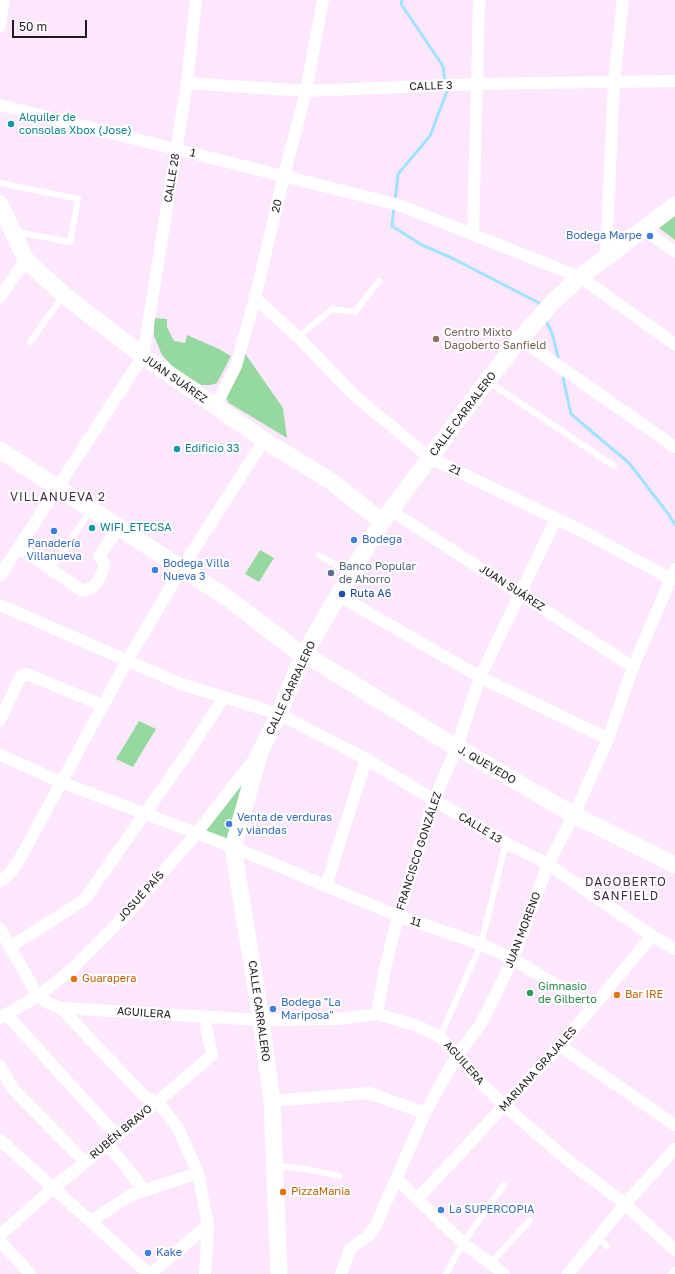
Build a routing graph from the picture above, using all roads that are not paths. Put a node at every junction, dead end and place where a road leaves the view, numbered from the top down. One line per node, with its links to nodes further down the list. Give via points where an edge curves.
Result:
1 (4, 0): 6 (street)
2 (196, 0): 9 (street, CALLE 28)
3 (323, 0): 11 (street, 20)
4 (479, 0): 10 (street)
5 (623, 0): 7 (street)
6 (0, 26)
7 (614, 81): 8 (street, CALLE 3); 10 (street, CALLE 3); 22 (street)
8 (675, 81)
9 (187, 82): 11 (street, CALLE 3); 13 (street, CALLE 28)
10 (477, 84): 11 (street, CALLE 3); 20 (street)
11 (306, 91): 14 (street, 20)
12 (0, 105): 13 (street, 1)
13 (176, 149): 14 (street, 1); 33 (street, CALLE 28)
14 (284, 176): 20 (street, 1, via 400,205); 28 (street, 20)
15 (0, 183): 19 (lane, via 78,199 70,242)
16 (0, 204): 19 (street, JUAN SUÁREZ)
17 (675, 206): 18 (street, CALLE CARRALERO)
18 (643, 229): 21 (street); 22 (street, CALLE CARRALERO)
19 (13, 231): 23 (street, JUAN SUÁREZ)
20 (473, 235): 24 (street)
21 (675, 252)
22 (606, 257): 24 (street, CALLE CARRALERO)
23 (26, 260): 26 (street, JUAN SUÁREZ); 27 (street)
24 (580, 277): 30 (street, CALLE CARRALERO, via 552,303); 32 (street)
25 (379, 281): 29 (lane, via 355,312 332,309)
26 (64, 295): 31 (lane); 33 (street, JUAN SUÁREZ)
27 (0, 297)
28 (255, 298): 29 (street, 21); 35 (street, 20, via 236,366)
29 (298, 337): 39 (street, 21, via 355,396)
30 (520, 339): 34 (street, CALLE CARRALERO); 37 (street)
31 (30, 342)
32 (675, 344)
33 (143, 356): 35 (street, JUAN SUÁREZ); 41 (street)
34 (487, 381): 39 (street, CALLE CARRALERO); 40 (lane)
35 (215, 407): 36 (street, JUAN SUÁREZ)
36 (264, 440): 43 (street, JUAN SUÁREZ); 48 (street)
37 (675, 447)
38 (0, 450): 41 (street, J. QUEVEDO)
39 (430, 458): 43 (street, CALLE CARRALERO); 44 (street, 21)
40 (614, 466)
41 (58, 487): 42 (street, J. QUEVEDO); 46 (street)
42 (91, 510): 45 (street, J. QUEVEDO); 49 (lane)
43 (386, 516): 50 (street, CALLE CARRALERO); 53 (street, JUAN SUÁREZ)
44 (556, 519): 51 (street, 21); 53 (street, FRANCISCO GONZÁLEZ)
45 (119, 527): 48 (street, J. QUEVEDO); 49 (street, via 99,556 104,562 104,568 91,588 81,590)
46 (19, 547): 49 (street); 52 (street)
47 (319, 555): 50 (lane)
48 (182, 568): 56 (street, J. QUEVEDO, via 229,598); 57 (street)
49 (51, 569)
50 (350, 573): 54 (street, CALLE CARRALERO)
51 (673, 574): 58 (street, JUAN MORENO)
52 (0, 576)
53 (520, 594): 58 (street, JUAN SUÁREZ); 59 (street, FRANCISCO GONZÁLEZ)
54 (338, 595): 56 (street, CALLE CARRALERO); 59 (street)
55 (0, 605): 57 (street, CALLE 13)
56 (303, 656): 62 (street, CALLE CARRALERO); 65 (street, J. QUEVEDO, via 311,658)
57 (127, 661): 60 (street, CALLE 13, via 181,684); 61 (street)
58 (633, 667): 64 (street, JUAN MORENO)
59 (480, 677): 64 (street); 65 (street, FRANCISCO GONZÁLEZ)
60 (224, 697): 62 (street, CALLE 13); 71 (street)
61 (102, 705): 63 (street, via 25,674 21,676); 69 (street)
62 (279, 714): 66 (street, CALLE CARRALERO); 68 (street, CALLE 13)
63 (0, 720)
64 (608, 739): 72 (street, JUAN MORENO)
65 (457, 747): 70 (street, FRANCISCO GONZÁLEZ); 72 (street, J. QUEVEDO)
66 (260, 752): 73 (street, JOSUÉ PAÍS); 75 (street, CALLE CARRALERO)
67 (0, 755): 69 (street, 11)
68 (366, 759): 70 (street, CALLE 13); 79 (street)
69 (60, 782): 71 (street, 11); 78 (street, via 22,855 11,872)
70 (434, 800): 74 (street, CALLE 13); 80 (street, FRANCISCO GONZÁLEZ)
71 (145, 814): 73 (street, 11); 84 (street, via 84,900)
72 (574, 815): 76 (street, JUAN MORENO); 77 (street, J. QUEVEDO)
73 (196, 834): 75 (street, 11); 87 (street, JOSUÉ PAÍS, via 127,914 72,969)
74 (506, 843): 76 (street, CALLE 13); 83 (lane)
75 (234, 847): 79 (street, 11); 93 (street, CALLE CARRALERO)
76 (548, 864): 82 (street, CALLE 13); 86 (street, JUAN MORENO)
77 (675, 865)
78 (0, 882)
79 (326, 886): 80 (street, 11)
80 (398, 916): 83 (street, 11); 90 (street, FRANCISCO GONZÁLEZ)
81 (0, 929): 84 (street)
82 (652, 936): 85 (street, CALLE 13); 88 (street, MARIANA GRAJALES)
83 (481, 944): 86 (street, 11); 94 (lane)
84 (10, 946): 87 (street)
85 (675, 949)
86 (513, 959): 88 (street, 11); 96 (street, JUAN MORENO, via 481,1024)
87 (38, 996): 89 (street, AGUILERA); 91 (street, JOSUÉ PAÍS)
88 (593, 1007): 95 (street, MARIANA GRAJALES)
89 (61, 1008): 92 (street, AGUILERA); 99 (street, via 145,1097)
90 (377, 1014): 93 (street, AGUILERA, via 339,1019); 94 (street, AGUILERA, via 418,1026)
91 (4, 1017): 104 (street)
92 (204, 1017): 93 (street, AGUILERA); 99 (street, RUBÉN BRAVO, via 212,1055)
93 (261, 1020): 98 (street, CALLE CARRALERO)
94 (440, 1037): 96 (street, AGUILERA)
95 (560, 1046): 100 (street, MARIANA GRAJALES); 102 (street)
96 (457, 1055): 100 (street, AGUILERA); 101 (street, JUAN MORENO)
97 (0, 1066): 106 (street, via 13,1089)
98 (272, 1101): 101 (street, via 369,1093); 107 (street, CALLE CARRALERO)
99 (158, 1102): 104 (street, RUBÉN BRAVO); 108 (street, via 178,1128)
100 (505, 1106): 114 (street, MARIANA GRAJALES); 115 (street, AGUILERA, via 565,1158)
101 (425, 1114): 110 (street, JUAN MORENO)
102 (675, 1125)
103 (0, 1140): 112 (street)
104 (113, 1140): 106 (street, RUBÉN BRAVO); 113 (street)
105 (675, 1149): 115 (street)
106 (84, 1162): 112 (street, RUBÉN BRAVO)
107 (274, 1166): 109 (lane, via 306,1168); 128 (street, CALLE CARRALERO)
108 (198, 1173): 113 (street); 118 (street)
109 (340, 1176)
110 (397, 1179): 114 (street); 129 (street, JUAN MORENO, via 376,1226 368,1236 350,1249)
111 (504, 1185): 121 (lane)
112 (53, 1188): 117 (street); 119 (street, RUBÉN BRAVO)
113 (144, 1190): 117 (street, via 131,1195)
114 (418, 1198): 121 (street)
115 (625, 1204): 122 (street, AGUILERA); 132 (street, via 602,1242)
116 (530, 1220): 123 (lane)
117 (90, 1221): 126 (street)
118 (208, 1225): 126 (street); 127 (street)
119 (0, 1235)
120 (0, 1241): 125 (street)
121 (463, 1243): 123 (street); 130 (lane)
122 (675, 1250)
123 (490, 1263): 131 (street)
124 (675, 1270): 133 (lane)
125 (30, 1274)
126 (150, 1274)
127 (205, 1274)
128 (279, 1274)
129 (341, 1274)
130 (446, 1274)
131 (504, 1274)
132 (568, 1274)
133 (672, 1274)

